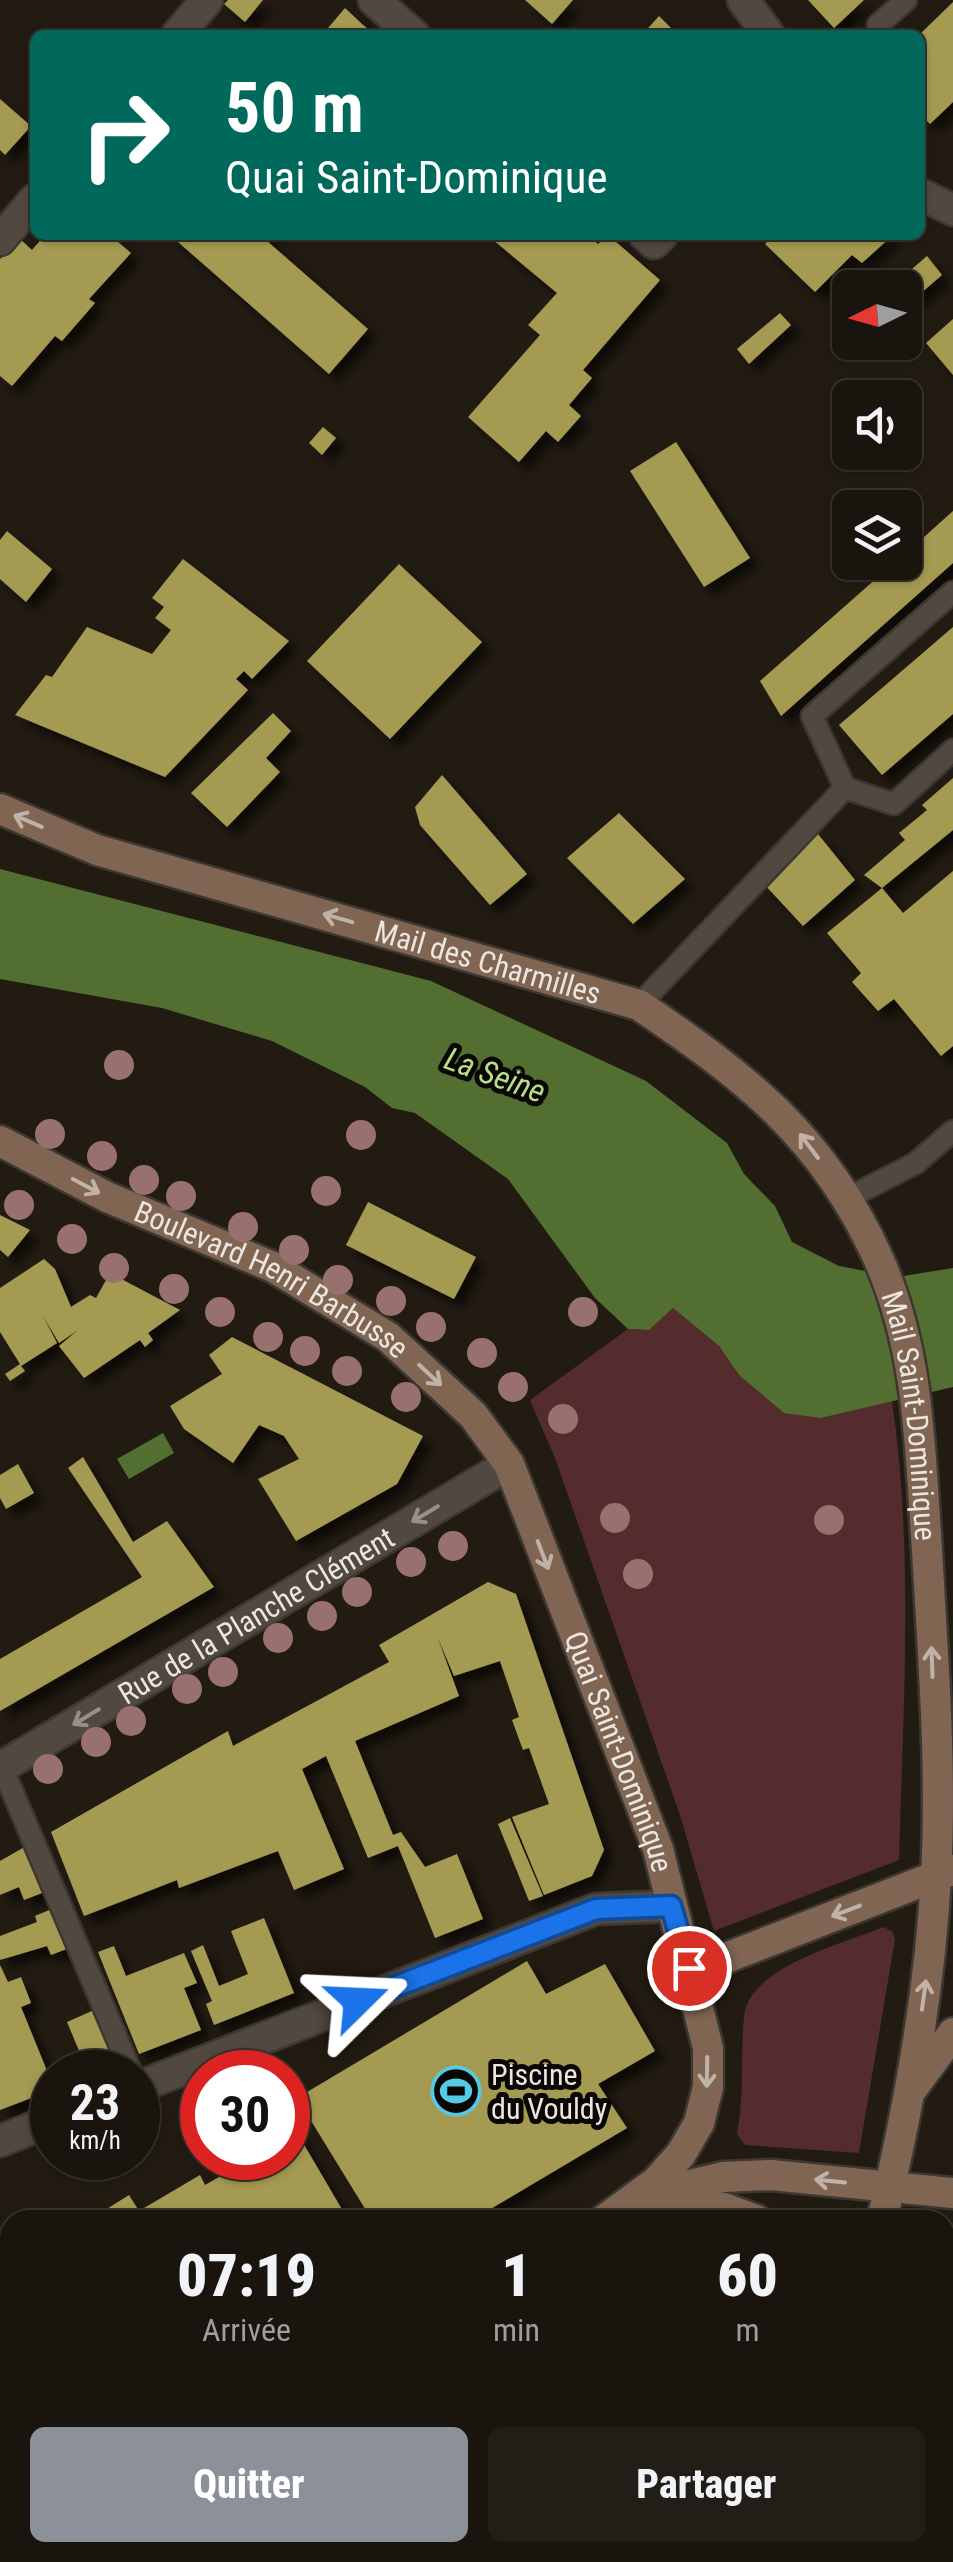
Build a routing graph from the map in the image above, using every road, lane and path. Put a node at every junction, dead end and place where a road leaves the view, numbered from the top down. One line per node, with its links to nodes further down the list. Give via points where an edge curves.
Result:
1 (207, 0): 6 (street)
2 (374, 0): 7 (street)
3 (743, 0): 8 (street)
4 (906, 0): 5 (lane)
5 (878, 25)
6 (181, 30)
7 (408, 30)
8 (765, 30)
9 (925, 196): 11 (street)
10 (30, 205): 12 (street)
11 (953, 210)
12 (0, 240)
13 (953, 592): 15 (lane, via 812,716)
14 (953, 750): 15 (lane, via 894,804)
15 (845, 788): 17 (lane)
16 (0, 809): 17 (main road, Mail des Charmilles, one-way to 16, via 97,850)
17 (639, 1005): 20 (main road, Mail des Charmilles, one-way to 17, via 788,1118 716,1057)
18 (953, 1131): 20 (lane, via 916,1163)
19 (0, 1141): 22 (main road, Boulevard Henri Barbusse, one-way to 22, via 107,1197 273,1267 388,1337 473,1415)
20 (844, 1200): 21 (main road, Mail des Charmilles)
21 (878, 1258): 24 (main road, Mail Saint-Dominique, one-way to 21, via 919,1426 906,1334)
22 (509, 1464): 23 (street, Rue de la Planche Clément, one-way to 23); 25 (main road, Quai Saint-Dominique, one-way to 25, via 658,1849)
23 (1, 1767): 28 (lane)
24 (945, 1872): 26 (main road, one-way to 26); 30 (main road, Mail Saint-Dominique, one-way to 24)
25 (671, 1906): 26 (main road, Quai Saint-Dominique); 29 (street, via 596,1909)
26 (691, 1976): 35 (main road, Quai Saint-Dominique, one-way to 35, via 708,2048 699,2123 681,2154)
27 (953, 2033): 30 (main road)
28 (122, 2050)
29 (160, 2078)
30 (910, 2091): 33 (main road, Mail Saint-Dominique)
31 (30, 2129): 32 (street)
32 (0, 2141)
33 (890, 2186): 34 (main road); 35 (main road, one-way to 35, via 723,2177); 38 (main road, Mail Saint-Dominique)
34 (953, 2193)
35 (631, 2200): 36 (main road, Quai Saint-Dominique); 37 (main road)
36 (618, 2210)
37 (729, 2210)
38 (884, 2210)

